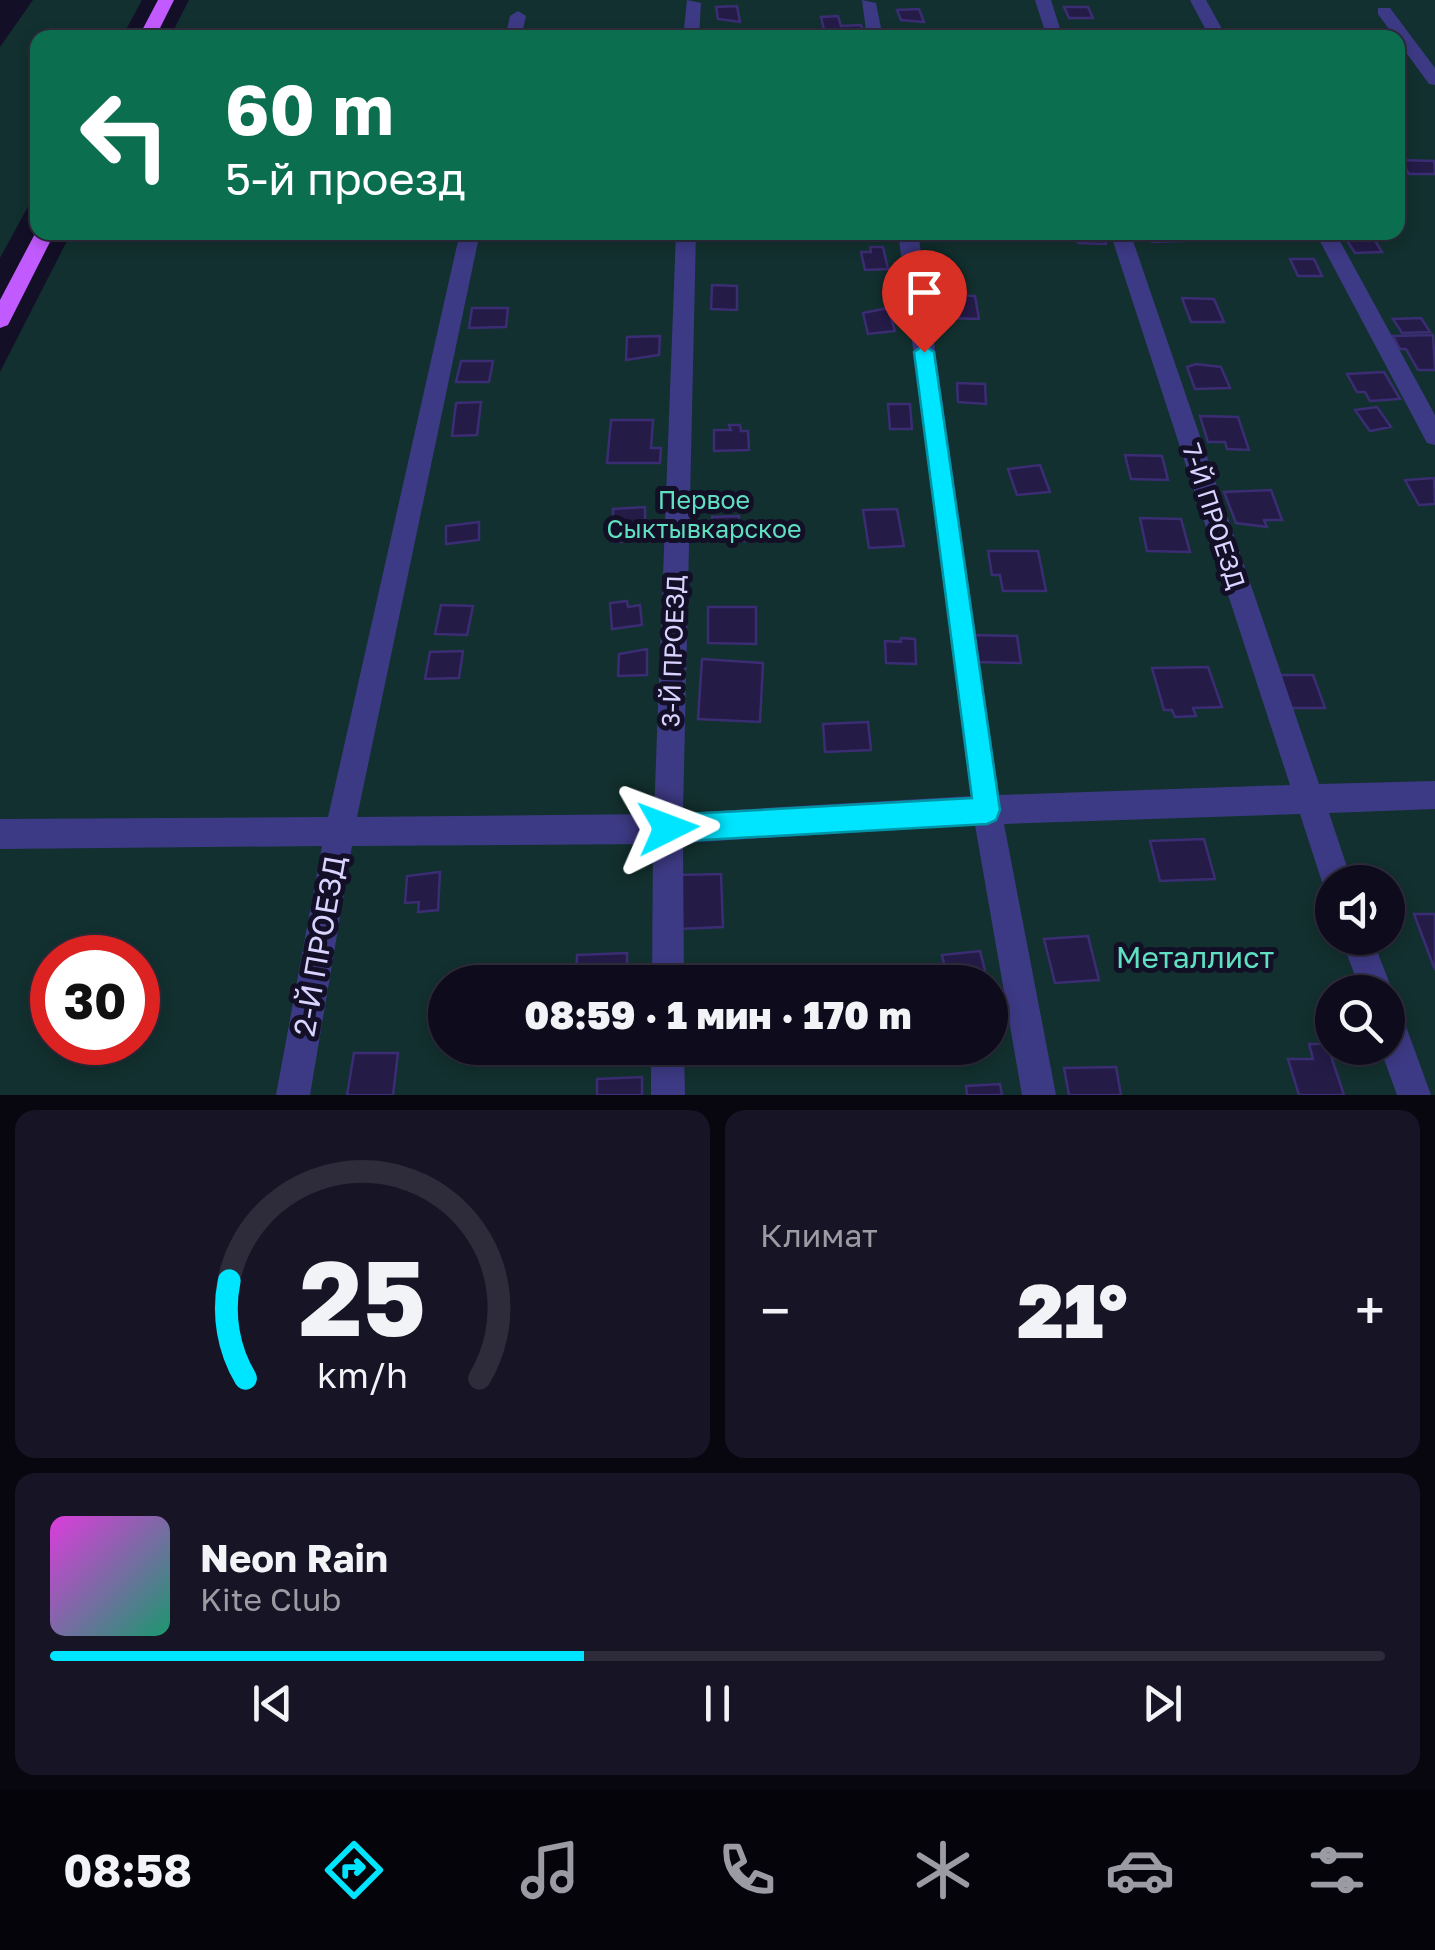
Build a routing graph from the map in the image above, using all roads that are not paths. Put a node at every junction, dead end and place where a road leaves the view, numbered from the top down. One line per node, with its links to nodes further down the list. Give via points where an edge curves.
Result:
1 (166, 0): 8 (main road)
2 (1043, 0): 12 (street)
3 (1198, 0): 13 (street)
4 (868, 3): 11 (street)
5 (692, 4): 10 (street)
6 (1384, 11): 14 (street)
7 (518, 16): 9 (street)
8 (150, 30)
9 (515, 30)
10 (692, 30)
11 (874, 30)
12 (1052, 30)
13 (1215, 30)
14 (1398, 30)
15 (1405, 39): 16 (street)
16 (1435, 80)
17 (41, 240): 23 (main road)
18 (468, 240): 29 (street, 2-Й ПРОЕЗД)
19 (686, 240): 28 (street, 3-Й ПРОЕЗД)
20 (909, 240): 27 (street)
21 (1123, 240): 26 (street, 7-Й ПРОЕЗД)
22 (1328, 240): 24 (street)
23 (0, 320)
24 (1435, 436)
25 (1435, 795): 26 (street)
26 (1308, 799): 27 (street); 31 (street, 7-Й ПРОЕЗД)
27 (987, 810): 28 (street); 37 (street)
28 (668, 828): 29 (street); 32 (street, 3-Й ПРОЕЗД)
29 (340, 831): 30 (street); 35 (street, 2-Й ПРОЕЗД)
30 (0, 834)
31 (1332, 865)
32 (668, 965)
33 (668, 1065): 36 (street)
34 (1403, 1065): 38 (street)
35 (293, 1095)
36 (668, 1095)
37 (1039, 1095)
38 (1414, 1095)

